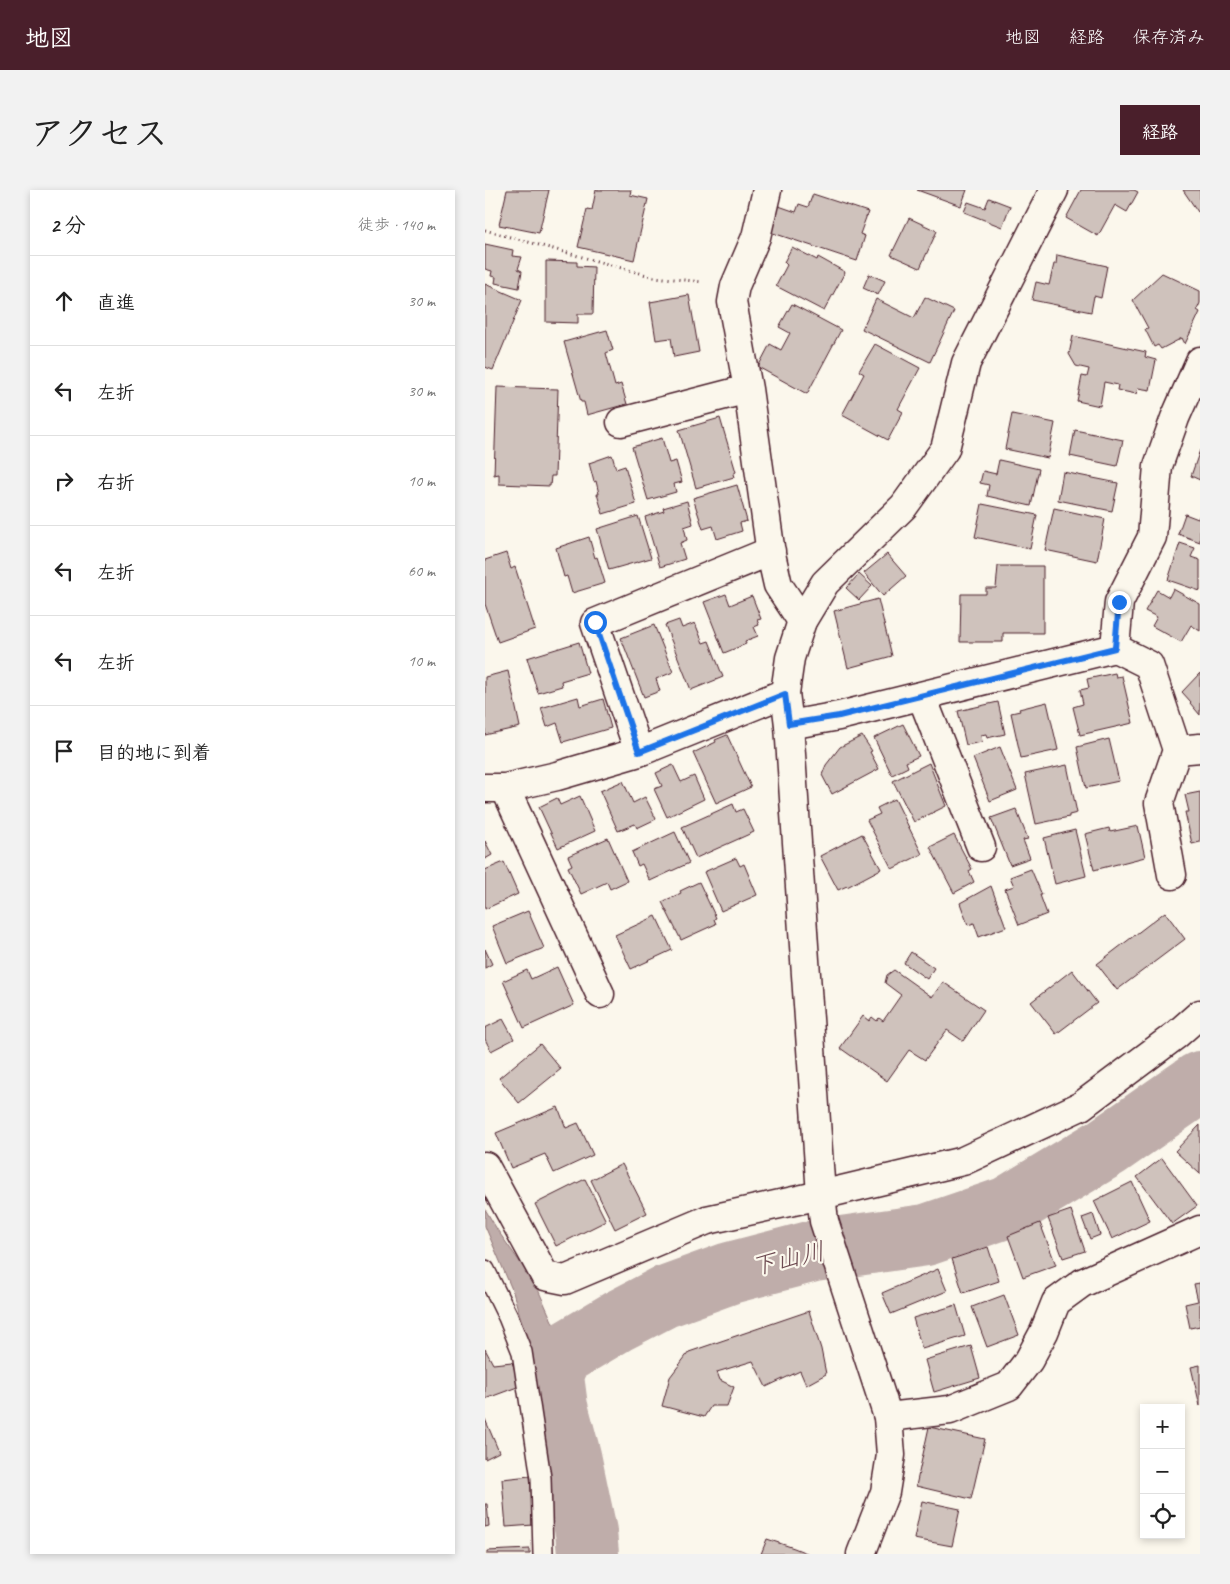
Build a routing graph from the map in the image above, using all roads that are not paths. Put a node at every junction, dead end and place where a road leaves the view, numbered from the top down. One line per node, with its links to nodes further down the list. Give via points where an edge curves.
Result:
1 (767, 190): 4 (street, via 756,237 735,286 732,302)
2 (1054, 190): 7 (street, via 966,363 945,449 904,506 825,583)
3 (1200, 361): 8 (street, via 1158,466 1152,537 1119,602)
4 (747, 389): 5 (street); 6 (street)
5 (621, 422)
6 (771, 551): 7 (street, via 778,585); 13 (street, via 595,622)
7 (802, 621): 9 (street, via 790,658)
8 (1115, 648): 10 (street); 12 (street, via 1149,664)
9 (785, 694): 11 (street); 13 (street)
10 (922, 696): 11 (street); 15 (street)
11 (789, 724): 20 (street)
12 (1189, 749): 16 (street, via 1159,802)
13 (639, 752): 14 (street, via 557,776)
14 (495, 788): 17 (street)
15 (981, 847)
16 (1172, 875)
17 (600, 994)
18 (1200, 1014): 20 (street, via 1081,1106 963,1161)
19 (485, 1166): 20 (street, via 545,1276 565,1280 707,1220)
20 (822, 1208): 23 (street)
21 (1200, 1230): 23 (street, via 1082,1283 1057,1302 1029,1360 1009,1386 951,1410)
22 (485, 1270): 24 (lane, via 522,1352 541,1478)
23 (888, 1418): 25 (street, via 891,1455 885,1492)
24 (543, 1554)
25 (861, 1554)

